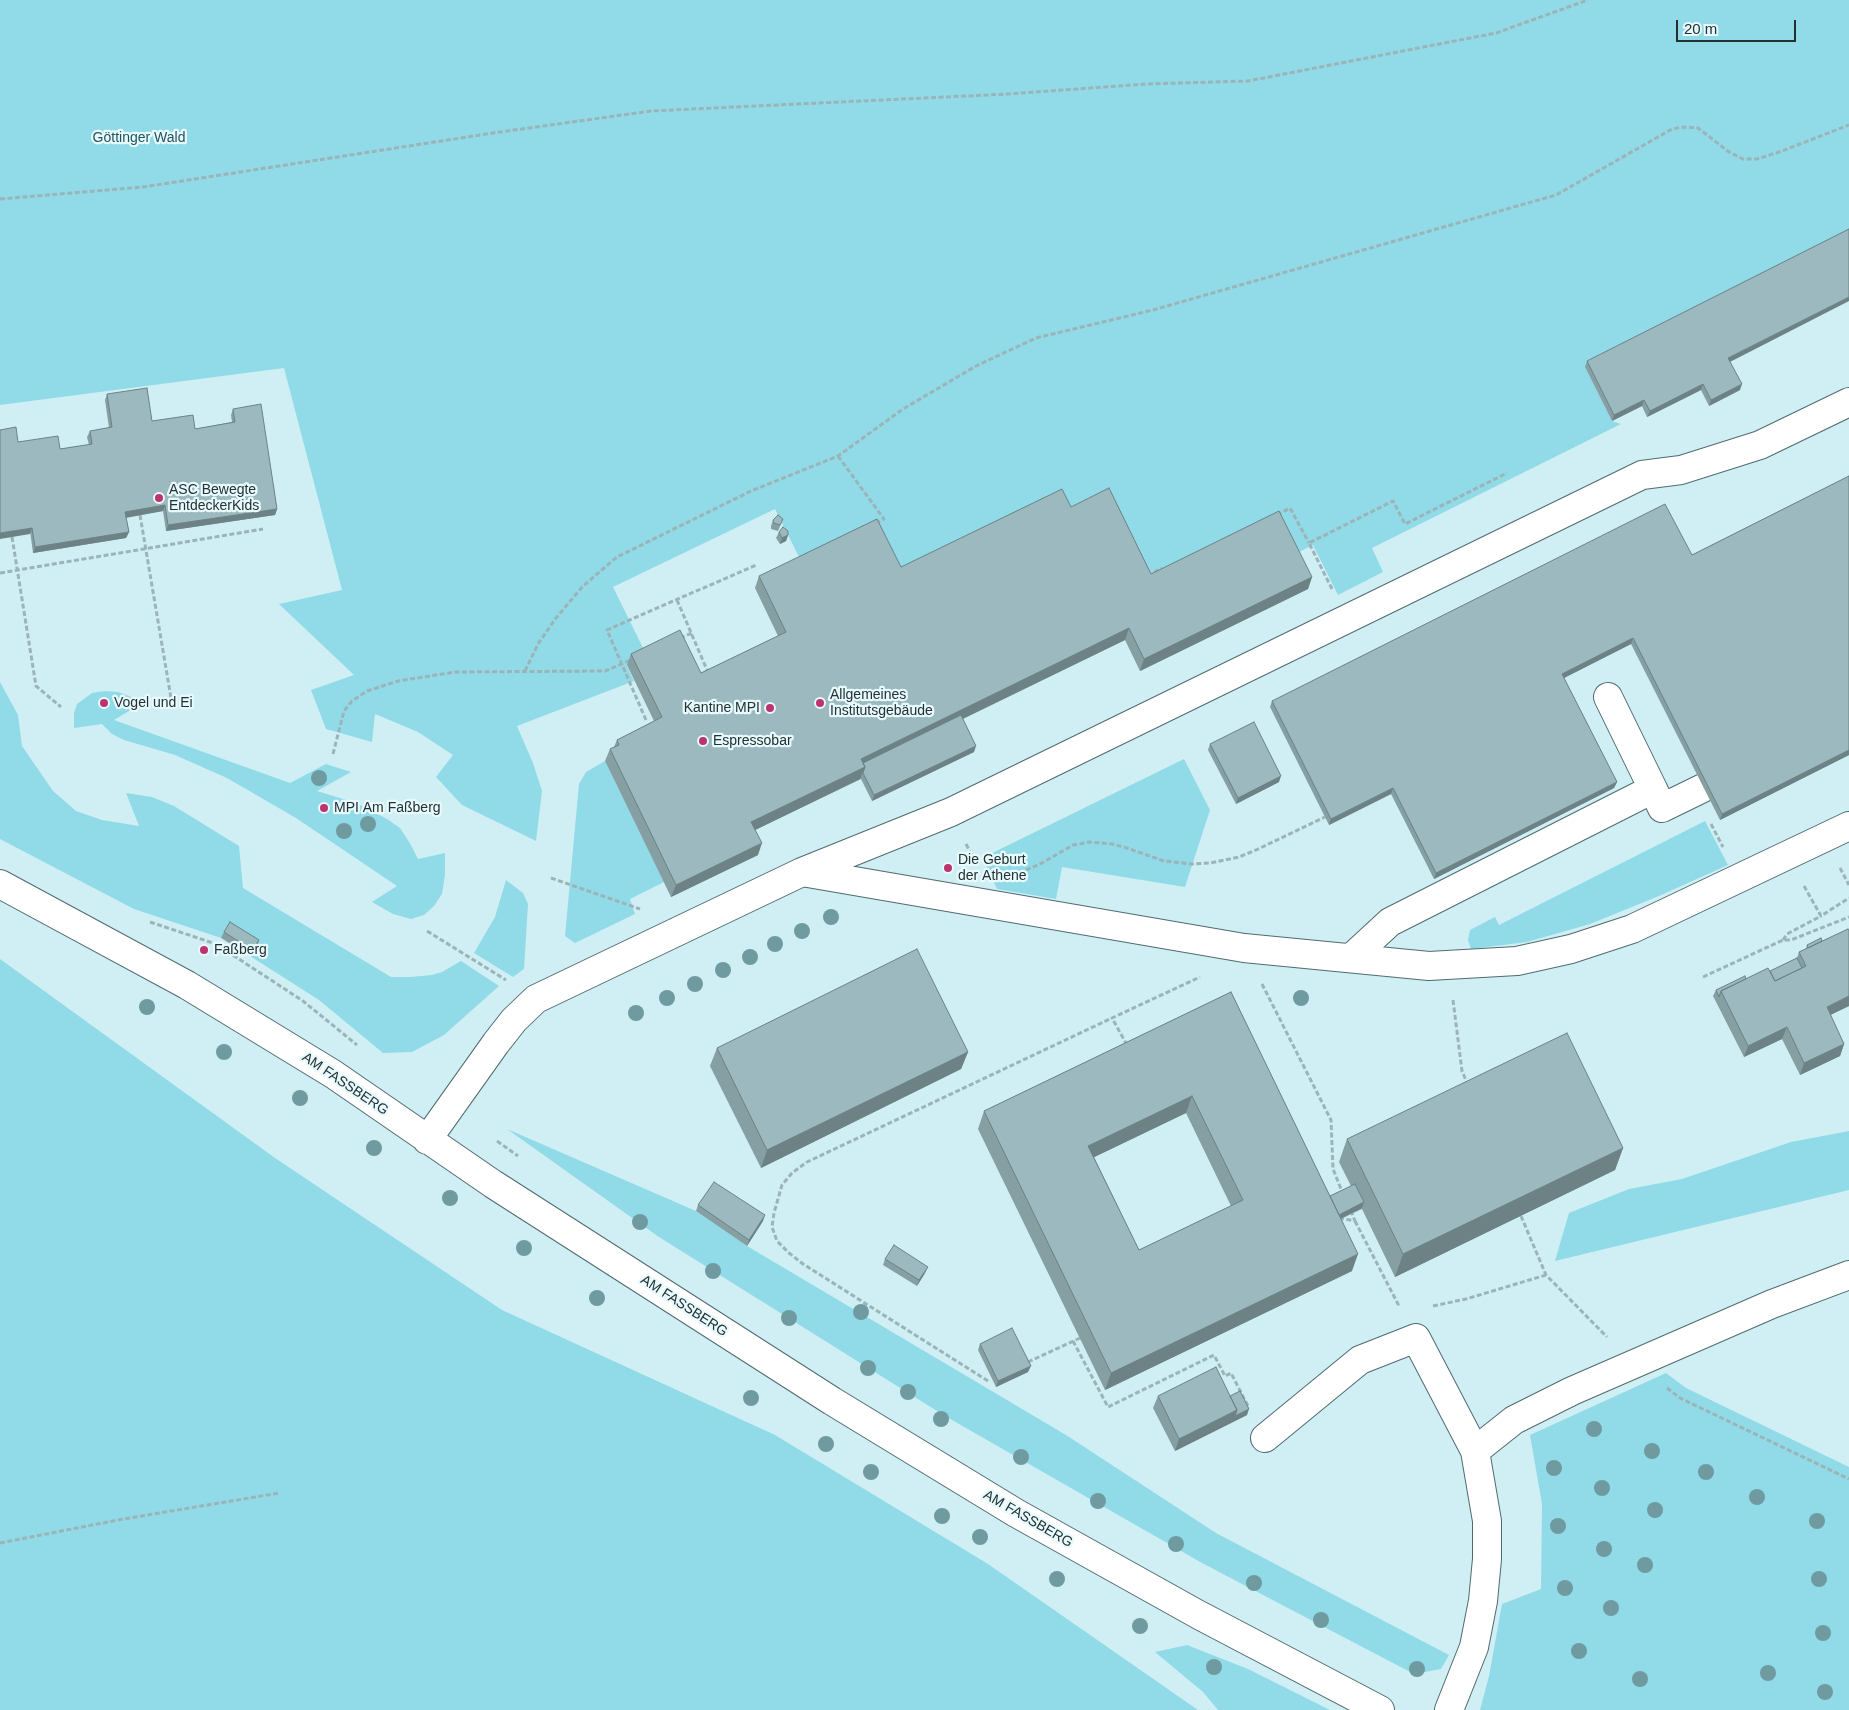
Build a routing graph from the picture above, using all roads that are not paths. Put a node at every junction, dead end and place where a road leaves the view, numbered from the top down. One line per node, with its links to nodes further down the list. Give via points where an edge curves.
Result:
1 (1849, 402): 6 (street, via 1760,445 1681,470 1642,475 951,812)
2 (1608, 697): 3 (street)
3 (1653, 788): 4 (street, via 1662,808); 8 (street, via 1390,922)
4 (1704, 788)
5 (1849, 826): 8 (street, via 1632,929 1571,949 1517,961 1429,966)
6 (802, 872): 8 (street, via 1244,948); 9 (street, via 536,999 496,1043)
7 (0, 884): 9 (street, AM FASSBERG, via 187,985 333,1074)
8 (1351, 958)
9 (427, 1140): 13 (street, AM FASSBERG, via 832,1401 1016,1513 1199,1615)
10 (1849, 1275): 12 (street, via 1772,1304 1572,1390 1514,1420)
11 (1265, 1438): 12 (street, via 1360,1360 1416,1338)
12 (1475, 1451): 14 (street, via 1487,1521 1485,1584 1474,1647)
13 (1380, 1710)
14 (1449, 1710)

